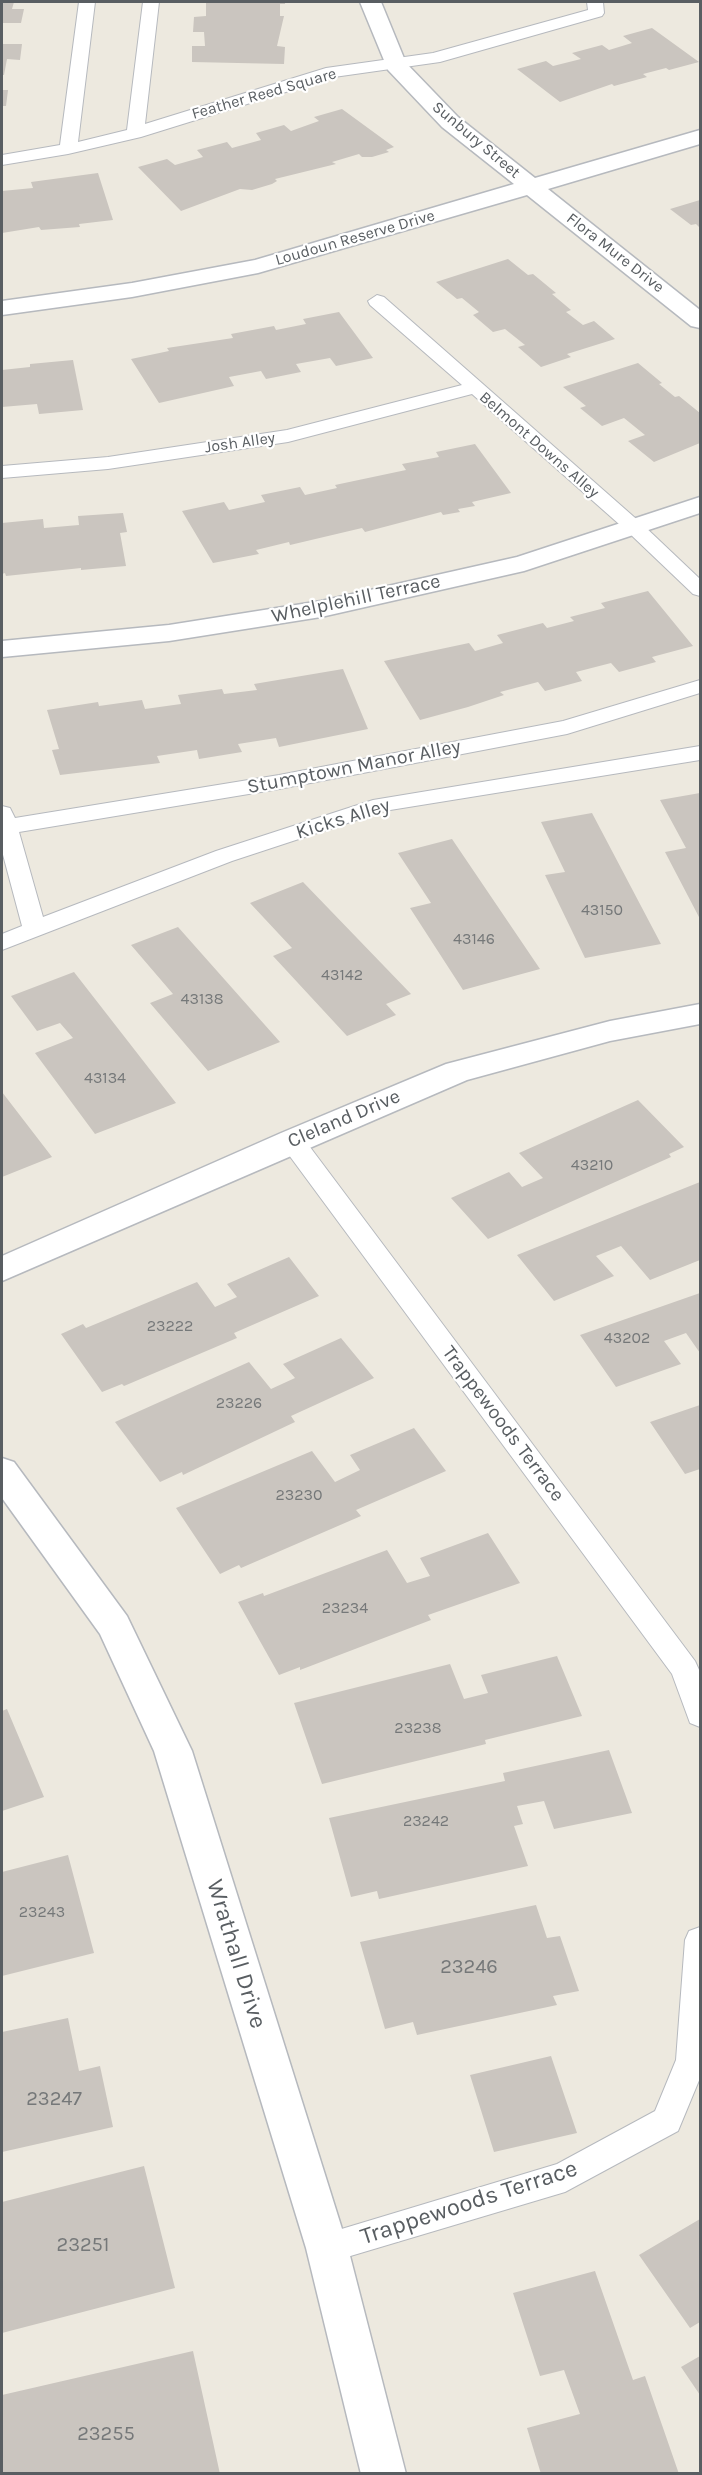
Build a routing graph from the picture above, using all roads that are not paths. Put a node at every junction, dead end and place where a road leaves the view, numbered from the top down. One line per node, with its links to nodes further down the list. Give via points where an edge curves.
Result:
1 (87, 2): 8 (lane)
2 (151, 2): 6 (lane)
3 (371, 2): 5 (street, Sunbury Street)
4 (595, 2): 5 (lane, Feather Reed Square, via 596,13)
5 (396, 65): 6 (lane, Feather Reed Square, via 332,72); 10 (street, Sunbury Street, via 450,122)
6 (135, 133): 8 (lane, Feather Reed Square)
7 (700, 137): 10 (street, Loudoun Reserve Drive)
8 (68, 149): 9 (lane, Feather Reed Square)
9 (2, 160)
10 (530, 186): 12 (street, Loudoun Reserve Drive, via 258,266 132,290); 13 (street, Flora Mure Drive)
11 (377, 301): 14 (lane, Belmont Downs Alley)
12 (2, 308)
13 (700, 321)
14 (474, 388): 15 (lane, Josh Alley, via 288,436 108,463); 17 (lane, Belmont Downs Alley)
15 (2, 472)
16 (700, 505): 17 (street, Whelplehill Terrace)
17 (635, 528): 18 (lane, Belmont Downs Alley); 19 (street, Whelplehill Terrace, via 524,563 321,609 169,633)
18 (700, 590)
19 (2, 649)
20 (700, 686): 22 (lane, Stumptown Manor Alley, via 567,727 279,782)
21 (700, 753): 23 (lane, Kicks Alley, via 381,805 224,856)
22 (2, 820): 23 (lane)
23 (36, 929): 24 (lane, Kicks Alley)
24 (2, 942)
25 (700, 1014): 26 (street, Cleland Drive, via 610,1032 457,1072)
26 (292, 1141): 27 (street, Cleland Drive); 29 (lane, Trappewoods Terrace, via 685,1669)
27 (2, 1269)
28 (2, 1473): 31 (street, Wrathall Drive, via 114,1626 173,1751)
29 (700, 1715)
30 (700, 1940): 31 (lane, Trappewoods Terrace, via 692,2060 667,2121 565,2177)
31 (327, 2248): 32 (street, Wrathall Drive)
32 (384, 2474)

